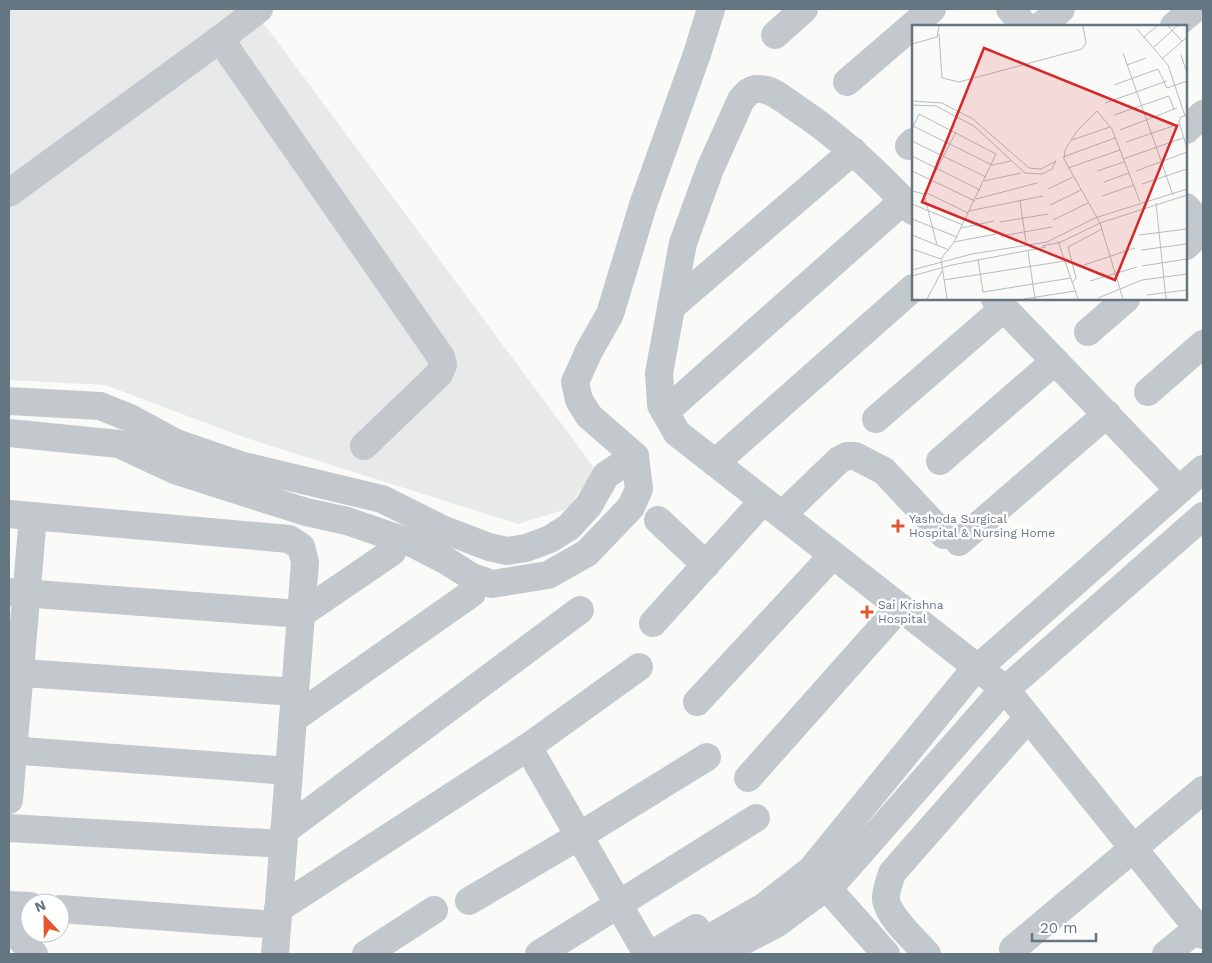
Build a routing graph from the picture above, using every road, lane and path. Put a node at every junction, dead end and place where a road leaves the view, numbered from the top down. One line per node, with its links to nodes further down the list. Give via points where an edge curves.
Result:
1 (259, 9): 14 (street)
2 (711, 9): 39 (street, via 643,205 610,314 575,382 579,400 589,416)
3 (804, 9): 13 (street)
4 (932, 9): 8 (street)
5 (1010, 9): 9 (street)
6 (1061, 9): 10 (street)
7 (1194, 9): 11 (street)
8 (913, 25)
9 (1024, 25)
10 (1042, 25)
11 (1175, 25)
12 (912, 26): 15 (street)
13 (775, 34)
14 (220, 40): 19 (street); 38 (street, via 441,356 443,365 438,374)
15 (847, 82)
16 (1203, 114): 17 (street)
17 (1187, 129)
18 (853, 151): 20 (street); 28 (street); 28 (street, via 813,118 772,92 758,88 748,91 710,169 683,243)
19 (9, 193)
20 (908, 206): 34 (street)
21 (1187, 208): 22 (street)
22 (1203, 226)
23 (1203, 230): 24 (street)
24 (1187, 245)
25 (912, 289): 41 (street)
26 (1125, 300): 29 (street)
27 (1000, 303): 31 (street); 36 (street)
28 (671, 307): 34 (street, via 659,373 662,405)
29 (1088, 332)
30 (1203, 344): 32 (street)
31 (1055, 361): 35 (street); 40 (street)
32 (1148, 392)
33 (9, 401): 43 (street, via 100,406 176,443 240,465)
34 (666, 412): 41 (street, via 677,434)
35 (1107, 414): 44 (street); 45 (street, via 952,538 884,471 855,456 839,460)
36 (876, 419)
37 (9, 433): 46 (street, via 119,444 176,471)
38 (364, 446)
39 (635, 456): 43 (street, via 606,474 589,505 569,527 550,539 507,551 442,530 382,498); 46 (street, via 639,489 630,507 587,552 548,575 492,584 472,577 414,544 348,521)
40 (940, 461)
41 (715, 463): 45 (street)
42 (1203, 469): 44 (street)
43 (311, 482): 46 (street)
44 (1172, 496): 49 (street); 61 (street)
45 (772, 508): 52 (street); 53 (street)
46 (306, 512): 50 (street)
47 (21, 515): 50 (street, via 289,539); 54 (street)
48 (658, 520): 53 (street)
49 (1196, 523): 63 (street)
50 (300, 547): 58 (street, via 305,562)
51 (392, 552): 58 (street)
52 (833, 555): 56 (street); 65 (street)
53 (706, 565): 59 (street)
54 (18, 593): 58 (street); 62 (street)
55 (472, 593): 67 (street)
56 (900, 607): 61 (street); 72 (street)
57 (580, 610): 78 (street)
58 (301, 614): 64 (street)
59 (653, 623)
60 (639, 667): 68 (street)
61 (978, 668): 63 (street); 80 (street)
62 (14, 672): 64 (street); 69 (street)
63 (1006, 690): 66 (street); 80 (street, via 837,879)
64 (295, 692): 67 (street)
65 (697, 702)
66 (1028, 718): 79 (street); 99 (street, via 892,873 886,900 892,914)
67 (293, 719): 71 (street)
68 (528, 747): 77 (street); 85 (street)
69 (11, 750): 71 (street); 74 (street)
70 (707, 757): 77 (street)
71 (289, 771): 78 (street)
72 (748, 778)
73 (1203, 790): 79 (street)
74 (9, 800)
75 (756, 818): 82 (street)
76 (9, 828): 78 (street)
77 (579, 836): 81 (street); 82 (street)
78 (284, 837): 85 (street)
79 (1134, 849): 87 (street); 88 (street)
80 (819, 878): 89 (street); 95 (street, via 719,914); 96 (street, via 776,924); 97 (street); 98 (street)
81 (469, 901)
82 (618, 904): 93 (street); 94 (street)
83 (70, 909): 85 (street)
84 (434, 910): 92 (street)
85 (278, 917): 91 (street)
86 (9, 926): 90 (street)
87 (1202, 929): 100 (street)
88 (1013, 950)
89 (687, 952)
90 (34, 954)
91 (275, 954)
92 (366, 954)
93 (539, 954)
94 (647, 954)
95 (652, 954)
96 (718, 954)
97 (747, 954)
98 (886, 954)
99 (927, 954)
100 (1166, 954)

